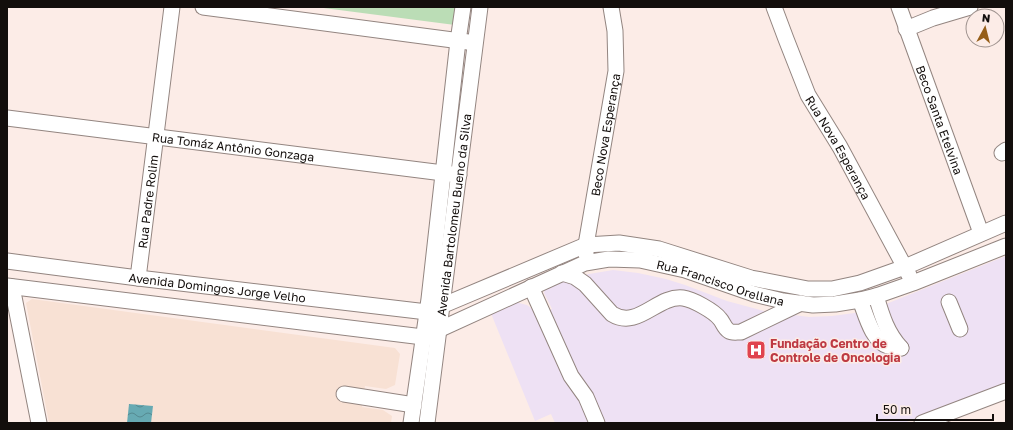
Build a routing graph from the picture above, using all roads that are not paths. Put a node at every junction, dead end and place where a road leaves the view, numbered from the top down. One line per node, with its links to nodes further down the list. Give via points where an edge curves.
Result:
1 (172, 7): 13 (street, Rua Padre Rolim)
2 (203, 7): 10 (street)
3 (463, 7): 10 (street, Avenida Bartolomeu Bueno da Silva)
4 (480, 7): 11 (street, Avenida Bartolomeu Bueno da Silva)
5 (610, 7): 18 (street, Beco Nova Esperança, via 615,31 616,70)
6 (774, 7): 22 (street, Rua Nova Esperança, via 808,95 840,147)
7 (899, 7): 9 (street, Beco Santa Etelvina)
8 (970, 7): 9 (street)
9 (906, 29): 17 (street, Beco Santa Etelvina)
10 (458, 41): 11 (street); 14 (street, Avenida Bartolomeu Bueno da Silva)
11 (475, 43): 15 (street, Avenida Bartolomeu Bueno da Silva)
12 (7, 118): 13 (street, Rua Tomáz Antônio Gonzaga)
13 (156, 137): 14 (street, Rua Tomáz Antônio Gonzaga); 24 (street, Rua Padre Rolim)
14 (442, 174): 15 (street, Rua Tomáz Antônio Gonzaga); 35 (street, Avenida Bartolomeu Bueno da Silva)
15 (459, 175): 34 (street, Avenida Bartolomeu Bueno da Silva)
16 (1006, 223): 17 (street, Rua Francisco Orellana)
17 (981, 233): 22 (street, Rua Francisco Orellana)
18 (586, 245): 21 (street, Beco Nova Esperança); 28 (street, Rua Francisco Orellana, via 619,243 659,249 751,278 808,289); 34 (street, Rua Francisco Orellana)
19 (1006, 246): 25 (street, Rua Francisco Orellana)
20 (7, 261): 24 (street, Avenida Domingos Jorge Velho)
21 (585, 263): 23 (street, Rua Francisco Orellana); 32 (street, Rua Francisco Orellana, via 609,259 640,260 685,270 754,294)
22 (905, 267): 25 (street, Rua Nova Esperança); 28 (street, Rua Francisco Orellana, via 860,283)
23 (562, 273): 27 (street, Rua Francisco Orellana); 32 (street, via 575,277 585,284 617,317 630,318 669,300 684,298 716,315 726,329 734,333)
24 (138, 278): 35 (street, Avenida Domingos Jorge Velho)
25 (913, 283): 29 (street, Rua Francisco Orellana)
26 (9, 287): 38 (street, Avenida Domingos Jorge Velho); 42 (street)
27 (531, 287): 36 (street, Rua Francisco Orellana); 45 (street, via 571,376 586,396)
28 (832, 289): 33 (street)
29 (876, 296): 30 (street, Rua Francisco Orellana); 30 (street, via 886,326 893,340 901,348 886,346 877,338)
30 (860, 300): 33 (street, Rua Francisco Orellana)
31 (949, 302): 37 (street)
32 (801, 303): 33 (street, Rua Francisco Orellana)
33 (835, 304)
34 (442, 305): 35 (street, Rua Francisco Orellana); 36 (street, Avenida Bartolomeu Bueno da Silva)
35 (427, 312): 38 (street, Avenida Bartolomeu Bueno da Silva)
36 (439, 329): 38 (street, Rua Francisco Orellana); 44 (street, Avenida Bartolomeu Bueno da Silva)
37 (960, 329)
38 (423, 337): 41 (street, Avenida Bartolomeu Bueno da Silva)
39 (1006, 391): 46 (street)
40 (344, 394): 41 (street)
41 (414, 405): 43 (street, Avenida Bartolomeu Bueno da Silva)
42 (39, 423)
43 (411, 423)
44 (427, 423)
45 (597, 423)
46 (922, 423)

